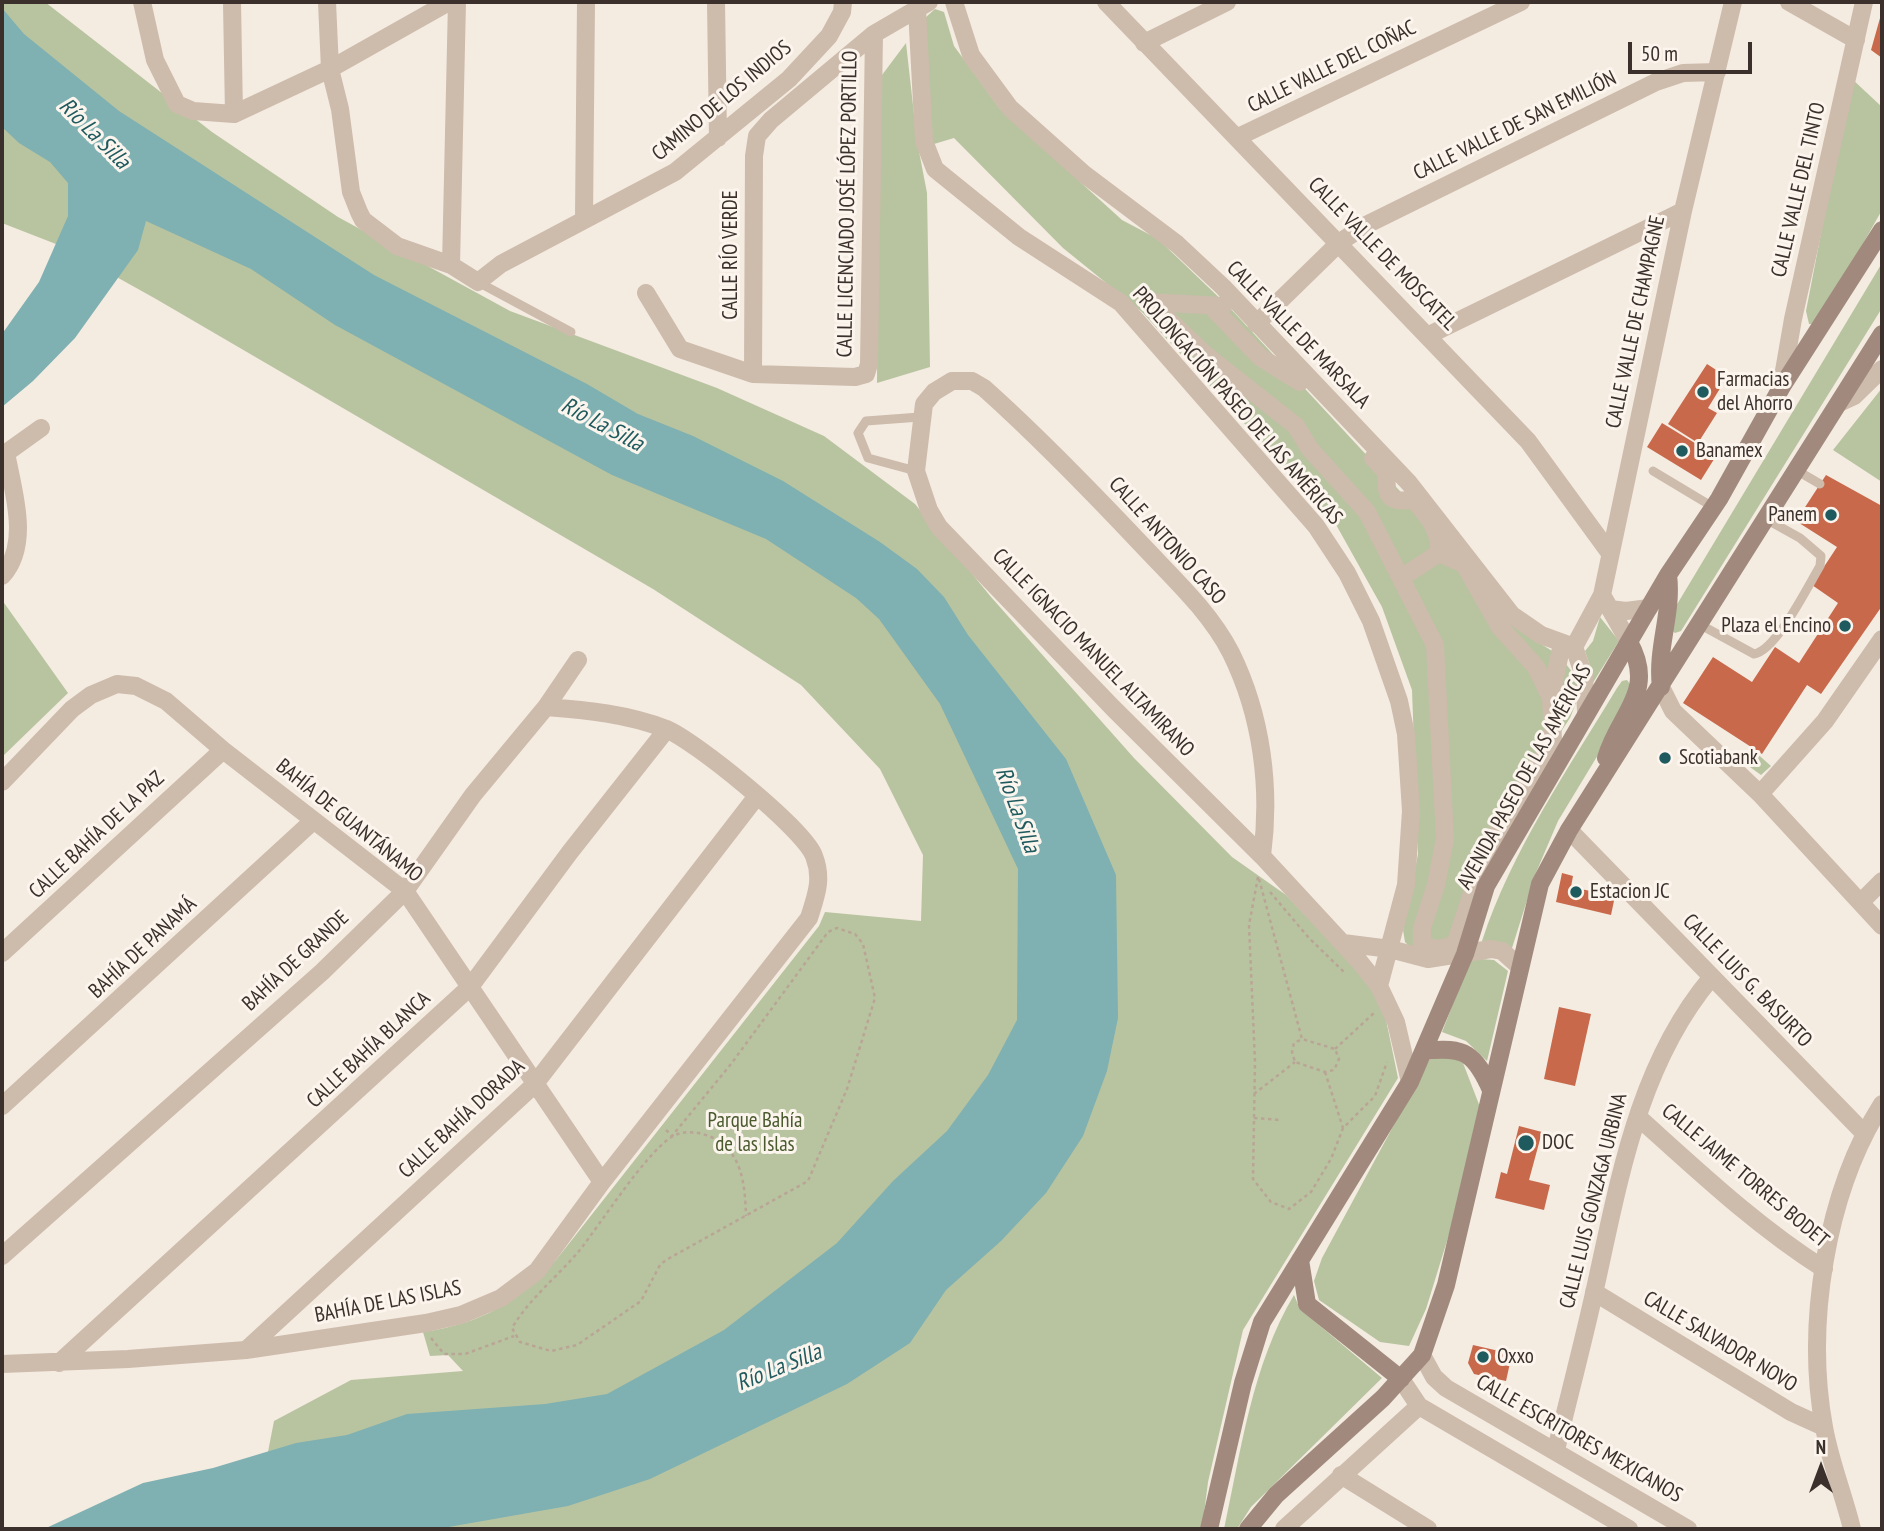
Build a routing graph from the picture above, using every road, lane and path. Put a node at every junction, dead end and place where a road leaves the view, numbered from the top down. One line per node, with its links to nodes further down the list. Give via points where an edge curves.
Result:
1 (142, 2): 22 (street, via 155,60 177,104 193,111)
2 (232, 2): 22 (street)
3 (327, 2): 20 (street)
4 (449, 2): 20 (street)
5 (457, 2): 29 (street)
6 (586, 2): 26 (street)
7 (716, 2): 24 (street)
8 (954, 2): 35 (street, CALLE VALLE DE MARSALA, via 971,55 1010,108 1084,174 1177,244)
9 (1106, 2): 19 (street, CALLE VALLE DE MOSCATEL)
10 (1227, 2): 19 (street)
11 (1521, 2): 23 (street, CALLE VALLE DEL COÑAC)
12 (1733, 2): 21 (street, CALLE VALLE DE CHAMPAGNE)
13 (1788, 2): 18 (street)
14 (1864, 2): 18 (street, CALLE VALLE DEL TINTO)
15 (923, 5): 17 (street); 33 (street, PROLONGACIÓN PASEO DE LAS AMÉRICAS, via 924,141 935,169 1019,237)
16 (843, 7): 24 (street, CAMINO DE LOS INDIOS, via 829,36 789,79)
17 (874, 34): 41 (street, CALLE RÍO VERDE, via 757,136); 41 (street, CALLE LICENCIADO JOSÉ LÓPEZ PORTILLO, via 866,374)
18 (1856, 40): 43 (street, CALLE VALLE DEL TINTO)
19 (1144, 43): 23 (street, CALLE VALLE DE MOSCATEL)
20 (330, 69): 22 (street); 29 (street, via 351,192 363,220 397,246)
21 (1717, 72): 25 (street, CALLE VALLE DE CHAMPAGNE); 28 (street, CALLE VALLE DE SAN EMILIÓN, via 1683,73 1656,82)
22 (234, 114)
23 (1238, 137): 28 (street, CALLE VALLE DE MOSCATEL)
24 (718, 138): 26 (street, CAMINO DE LOS INDIOS, via 657,184)
25 (1683, 211): 39 (street); 54 (street, CALLE VALLE DE CHAMPAGNE)
26 (584, 219): 30 (street, CAMINO DE LOS INDIOS, via 501,264)
27 (1882, 230): 43 (main road, AVENIDA PASEO DE LAS AMÉRICAS)
28 (1340, 242): 36 (street, CALLE VALLE DE SAN EMILIÓN); 39 (street, CALLE VALLE DE MOSCATEL)
29 (451, 265): 30 (street)
30 (478, 282): 37 (lane)
31 (646, 293): 41 (street, via 680,349)
32 (1150, 302): 33 (street); 34 (street); 58 (street, via 1206,355 1296,426 1310,449 1367,512)
33 (1121, 303): 85 (street, PROLONGACIÓN PASEO DE LAS AMÉRICAS, via 1317,526 1371,621 1399,701 1410,772 1410,850)
34 (1211, 306): 35 (street); 55 (street, via 1259,357 1293,376 1386,472 1388,496 1414,500 1438,530)
35 (1240, 306): 36 (street, CALLE VALLE DE MARSALA)
36 (1256, 324): 64 (street, CALLE VALLE DE MARSALA, via 1418,492 1507,609 1526,626)
37 (571, 332)
38 (1882, 334): 44 (main road)
39 (1429, 335): 54 (street, CALLE VALLE DE MOSCATEL, via 1546,462)
40 (1882, 369): 44 (street)
41 (753, 374)
42 (972, 381): 45 (street, CALLE IGNACIO MANUEL ALTAMIRANO, via 962,379 941,386 924,404); 78 (street, CALLE ANTONIO CASO, via 1005,408 1192,598 1230,652 1261,745 1267,818)
43 (1781, 388): 52 (main road, AVENIDA PASEO DE LAS AMÉRICAS)
44 (1841, 402): 48 (main road)
45 (920, 417): 49 (street, CALLE IGNACIO MANUEL ALTAMIRANO); 49 (lane, via 866,421 858,433 868,458)
46 (41, 428): 47 (street)
47 (4, 454): 57 (street, via 17,532 16,553)
48 (1796, 470): 51 (lane); 53 (main road)
49 (916, 471): 78 (street, CALLE IGNACIO MANUEL ALTAMIRANO, via 929,510 953,542)
50 (1653, 471): 52 (lane)
51 (1820, 484)
52 (1713, 507): 56 (main road, AVENIDA PASEO DE LAS AMÉRICAS)
53 (1764, 519): 61 (main road); 61 (lane, via 1820,553 1820,566 1774,641 1754,654)
54 (1609, 552): 59 (street, CALLE VALLE DE CHAMPAGNE)
55 (1439, 553): 58 (street); 67 (street, via 1464,564 1500,626 1536,667)
56 (1668, 575): 60 (main road, AVENIDA PASEO DE LAS AMÉRICAS); 66 (main road, via 1671,600 1659,655)
57 (2, 576)
58 (1401, 578): 84 (street, via 1435,645 1445,839)
59 (1606, 602): 60 (street, via 1626,611); 63 (street); 64 (street, CALLE VALLE DE CHAMPAGNE)
60 (1649, 608): 63 (main road, AVENIDA PASEO DE LAS AMÉRICAS)
61 (1699, 624): 66 (main road)
62 (1882, 639): 74 (street, via 1825,721)
63 (1629, 642): 69 (main road, AVENIDA PASEO DE LAS AMÉRICAS); 72 (main road, via 1639,664 1640,686 1614,737)
64 (1568, 645): 67 (street, CALLE VALLE DE CHAMPAGNE); 69 (street, via 1584,676)
65 (578, 660): 68 (street, BAHÍA DE GRANDE)
66 (1661, 687): 72 (main road); 74 (street, via 1673,711)
67 (1551, 698): 84 (street, via 1553,740 1498,831 1456,942 1429,947)
68 (546, 707): 70 (street, via 590,710); 81 (street, BAHÍA DE GRANDE, via 473,795)
69 (1586, 711): 88 (main road, AVENIDA PASEO DE LAS AMÉRICAS, via 1486,886)
70 (667, 729): 75 (street); 93 (street, CALLE BAHÍA BLANCA)
71 (223, 750): 73 (street, BAHÍA DE GUANTÁNAMO, via 166,701 136,686 117,684 72,709); 76 (street, BAHÍA DE GUANTÁNAMO); 87 (street, CALLE BAHÍA DE LA PAZ)
72 (1602, 778): 77 (main road)
73 (2, 782)
74 (1760, 794): 82 (street)
75 (757, 796): 102 (street, CALLE BAHÍA DORADA); 113 (street, BAHÍA DE LAS ISLAS, via 790,823 814,853 819,885 809,918)
76 (313, 821): 81 (street, BAHÍA DE GUANTÁNAMO); 106 (street, BAHÍA DE PANAMÁ)
77 (1569, 830): 89 (main road, via 1540,884); 91 (street, CALLE LUIS G. BASURTO)
78 (1262, 856): 86 (street, CALLE IGNACIO MANUEL ALTAMIRANO)
79 (1258, 876): 90 (path, via 1291,918); 95 (path); 104 (path, via 1249,925)
80 (1882, 881): 82 (street)
81 (405, 891): 93 (street, BAHÍA DE GUANTÁNAMO); 115 (street, BAHÍA DE GRANDE, via 321,972)
82 (1861, 902): 83 (street)
83 (1882, 926)
84 (1421, 938): 85 (street)
85 (1392, 942): 86 (street); 88 (street, via 1429,959); 92 (street, PROLONGACIÓN PASEO DE LAS AMÉRICAS)
86 (1343, 943): 92 (street, CALLE IGNACIO MANUEL ALTAMIRANO)
87 (2, 953)
88 (1465, 954): 89 (street, via 1502,951); 97 (main road, AVENIDA PASEO DE LAS AMÉRICAS)
89 (1519, 966): 103 (main road)
90 (1350, 978)
91 (1711, 978): 107 (street, CALLE LUIS GONZAGA URBINA, via 1669,1038); 111 (street, CALLE LUIS G. BASURTO)
92 (1380, 986): 101 (street, CALLE IGNACIO MANUEL ALTAMIRANO, via 1404,1042)
93 (470, 987): 102 (street, BAHÍA DE GUANTÁNAMO); 123 (street, CALLE BAHÍA BLANCA)
94 (1381, 1020): 96 (path, via 1375,1012)
95 (1302, 1039): 96 (path); 99 (path, via 1294,1044)
96 (1335, 1049): 100 (path, via 1339,1059 1335,1070)
97 (1425, 1051): 101 (main road, AVENIDA PASEO DE LAS AMÉRICAS); 103 (main road, via 1453,1048 1466,1053)
98 (1389, 1058): 110 (path, via 1375,1096)
99 (1295, 1062): 100 (path); 104 (path)
100 (1325, 1072): 110 (path)
101 (1410, 1082): 116 (main road, AVENIDA PASEO DE LAS AMÉRICAS)
102 (534, 1085): 113 (street, BAHÍA DE GUANTÁNAMO); 121 (street, CALLE BAHÍA DORADA)
103 (1491, 1090): 122 (main road, via 1446,1285)
104 (1254, 1094): 108 (path)
105 (1882, 1104): 111 (street)
106 (2, 1106)
107 (1638, 1117): 117 (street, CALLE JAIME TORRES BODET, via 1715,1186); 118 (street, CALLE LUIS GONZAGA URBINA)
108 (1254, 1118): 109 (path); 110 (path, via 1253,1179 1272,1202 1289,1209 1311,1192)
109 (1280, 1120)
110 (1343, 1128)
111 (1864, 1133): 117 (street, via 1841,1197)
112 (672, 1136): 114 (path, via 700,1133 727,1148 744,1178); 114 (path, via 828,932 837,928 855,934 863,944 875,998 847,1089 808,1181); 120 (path, via 568,1264 520,1314 512,1328)
113 (602, 1182): 119 (street, BAHÍA DE LAS ISLAS, via 537,1272 488,1303 461,1315)
114 (746, 1216): 120 (path, via 666,1260 641,1301 577,1345 551,1351)
115 (2, 1256)
116 (1300, 1260): 125 (main road, via 1307,1304); 130 (main road, AVENIDA PASEO DE LAS AMÉRICAS, via 1262,1322)
117 (1824, 1269): 127 (street, via 1817,1339)
118 (1594, 1292): 127 (street, CALLE SALVADOR NOVO, via 1791,1412); 128 (street, CALLE LUIS GONZAGA URBINA)
119 (426, 1322): 120 (path, via 433,1343 443,1354 465,1354); 121 (street, BAHÍA DE LAS ISLAS)
120 (514, 1336)
121 (246, 1350): 123 (street, BAHÍA DE LAS ISLAS)
122 (1422, 1355): 125 (main road); 128 (street, CALLE ESCRITORES MEXICANOS, via 1446,1388)
123 (59, 1363): 124 (street, BAHÍA DE LAS ISLAS)
124 (2, 1364)
125 (1401, 1379): 126 (street); 131 (main road, via 1276,1495)
126 (1419, 1406): 129 (street); 134 (street)
127 (1824, 1427): 136 (street)
128 (1556, 1450): 135 (street, CALLE ESCRITORES MEXICANOS)
129 (1342, 1475): 132 (street); 133 (street)
130 (1209, 1529)
131 (1248, 1529)
132 (1284, 1529)
133 (1428, 1529)
134 (1629, 1529)
135 (1688, 1529)
136 (1852, 1529)

